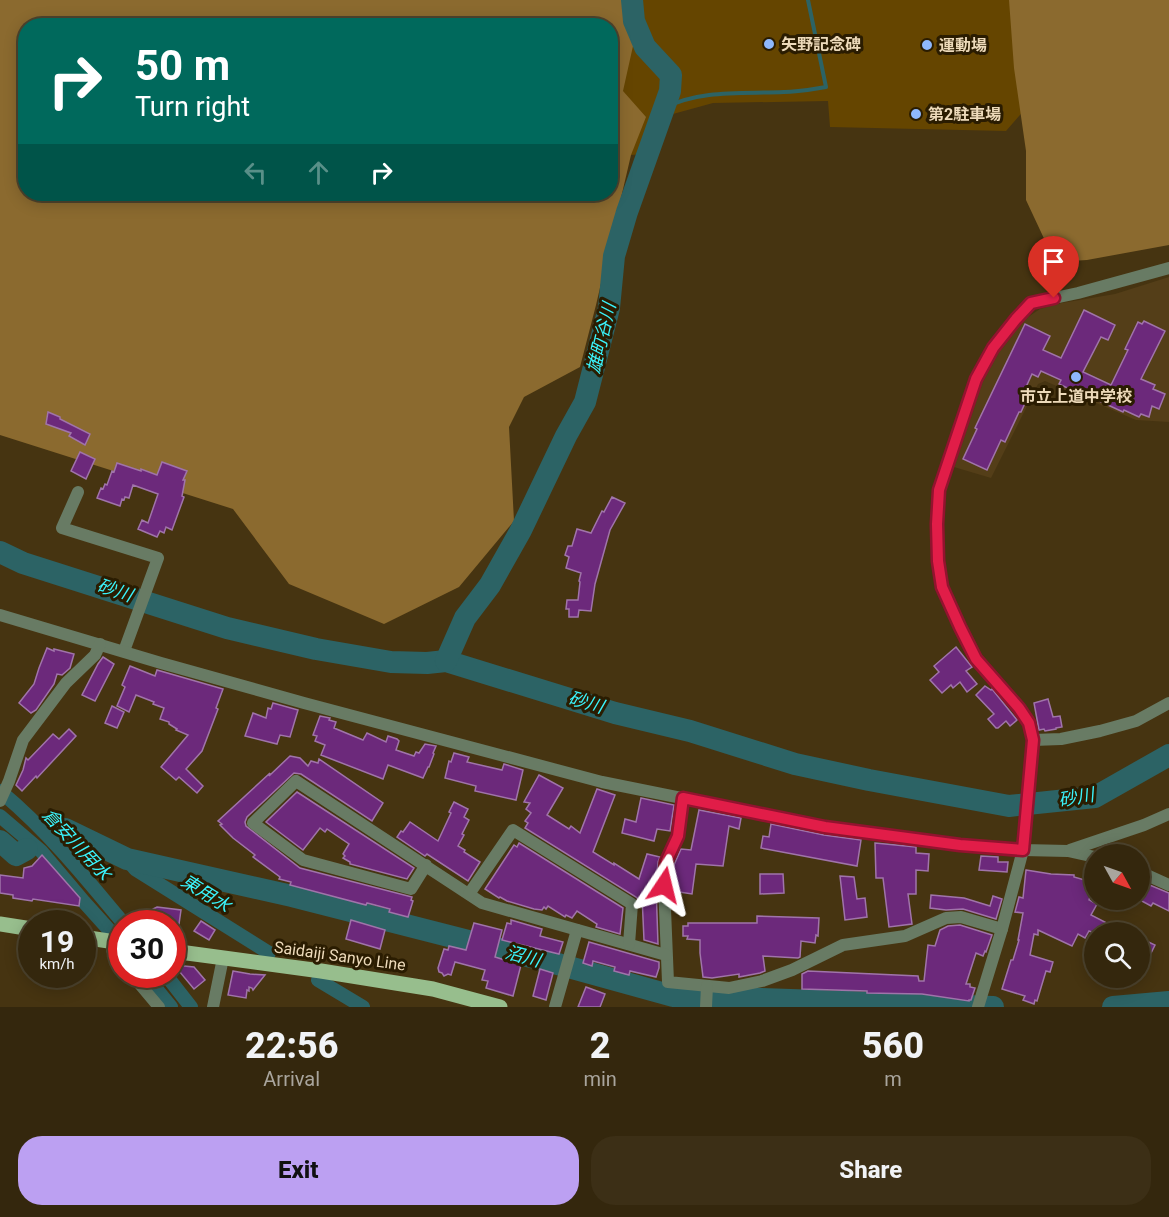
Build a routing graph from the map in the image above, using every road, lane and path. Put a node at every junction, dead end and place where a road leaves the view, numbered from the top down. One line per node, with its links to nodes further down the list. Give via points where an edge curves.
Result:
1 (1169, 268): 7 (street, via 1031,303 993,348 976,379 939,490 937,524 942,587 976,659 1029,723)
2 (78, 492): 5 (street, via 62,528 158,558)
3 (0, 615): 4 (street)
4 (100, 644): 5 (street); 9 (street, via 95,656 66,683 23,740)
5 (124, 651): 8 (street, via 602,782)
6 (1169, 703): 7 (street, via 1136,721)
7 (1033, 745): 11 (street)
8 (683, 798): 11 (street, via 825,827 960,845); 24 (street, via 678,836 666,862)
9 (0, 801)
10 (1169, 814): 12 (street)
11 (1023, 846): 12 (street); 20 (street)
12 (1068, 851): 13 (street)
13 (1084, 855)
14 (426, 865): 14 (street, via 411,890 303,860 253,823 296,781); 17 (street)
15 (1150, 876): 16 (street)
16 (1169, 885)
17 (469, 894): 21 (street, via 482,903); 22 (street, via 513,830 632,904)
18 (0, 924): 19 (main road)
19 (18, 927)
20 (1002, 928): 26 (street, via 961,917 946,918 905,936 843,945 762,981 729,988); 33 (street)
21 (577, 930): 22 (street); 31 (street)
22 (629, 944): 24 (street)
23 (186, 953): 25 (main road, Saidaiji Sanyo Line)
24 (666, 955): 26 (street, via 668,982)
25 (223, 958): 29 (street); 30 (main road, Saidaiji Sanyo Line, via 433,989)
26 (707, 986): 32 (street)
27 (143, 988): 28 (street)
28 (159, 1007)
29 (213, 1007)
30 (500, 1007)
31 (555, 1007)
32 (706, 1007)
33 (978, 1007)

